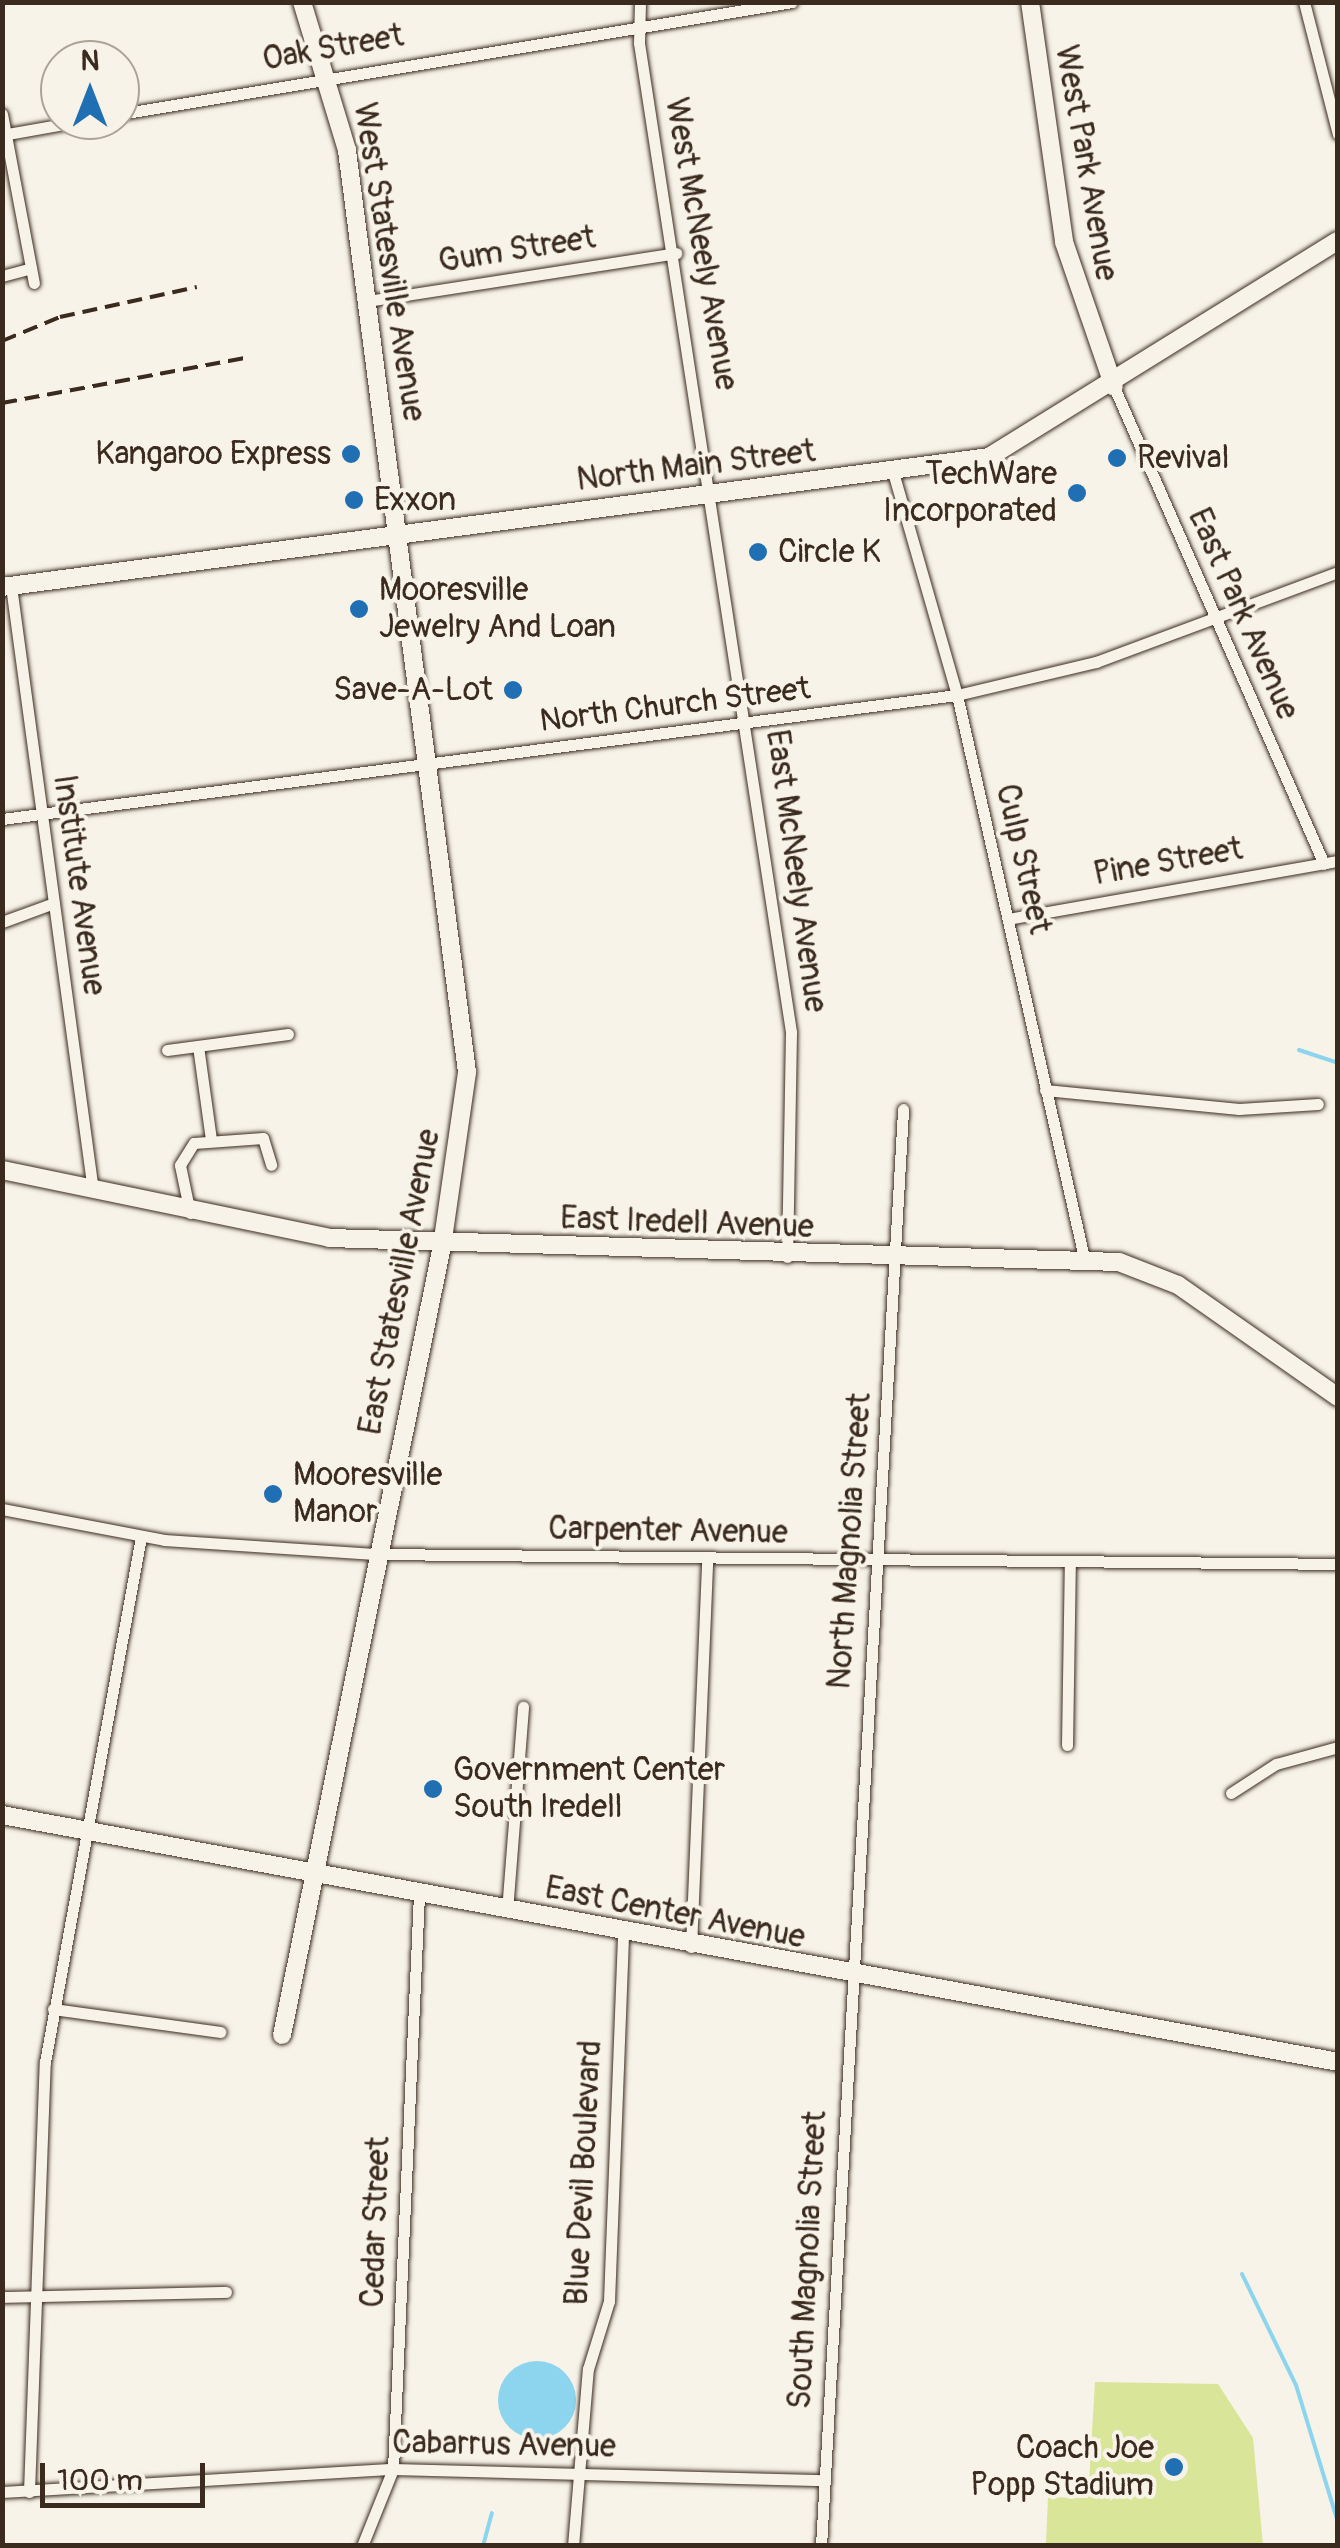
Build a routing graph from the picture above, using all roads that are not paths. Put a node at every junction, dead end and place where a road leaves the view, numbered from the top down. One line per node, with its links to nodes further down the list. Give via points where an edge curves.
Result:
1 (302, 2): 7 (street, West Statesville Avenue)
2 (640, 2): 6 (street, West McNeely Avenue)
3 (792, 2): 6 (street, Oak Street)
4 (1030, 2): 19 (street, West Park Avenue, via 1064,242)
5 (1304, 2): 11 (street)
6 (638, 27): 7 (street, Oak Street); 14 (street, West McNeely Avenue)
7 (327, 75): 8 (street, Oak Street); 18 (street, West Statesville Avenue)
8 (140, 110)
9 (2, 114): 12 (street)
10 (40, 128): 12 (street)
11 (1338, 134)
12 (4, 135): 15 (street)
13 (1338, 241): 19 (street, North Main Street)
14 (676, 253): 18 (street, Gum Street); 21 (street, West McNeely Avenue)
15 (31, 268): 16 (street); 17 (street)
16 (2, 276)
17 (34, 283)
18 (367, 301): 22 (street, West Statesville Avenue)
19 (1114, 387): 20 (street, North Main Street, via 990,457); 25 (street, East Park Avenue)
20 (893, 472): 21 (street, North Main Street); 26 (street, Culp Street)
21 (715, 494): 22 (street, North Main Street); 27 (street, East McNeely Avenue)
22 (397, 535): 24 (street, North Main Street); 28 (street, East Statesville Avenue)
23 (1338, 572): 25 (street, North Church Street)
24 (7, 586): 29 (street, Institute Avenue)
25 (1216, 619): 26 (street, North Church Street, via 1096,662); 31 (street, East Park Avenue)
26 (957, 695): 27 (street, North Church Street); 33 (street, Culp Street)
27 (748, 724): 28 (street, North Church Street); 47 (street, East McNeely Avenue, via 792,1032)
28 (426, 764): 29 (street, North Church Street); 46 (street, East Statesville Avenue, via 467,1072)
29 (42, 814): 30 (street, North Church Street); 32 (street, Institute Avenue)
30 (2, 819)
31 (1331, 862): 33 (street, Pine Street)
32 (54, 903): 34 (street); 44 (street, Institute Avenue)
33 (1008, 919): 38 (street, Culp Street)
34 (2, 922)
35 (288, 1034): 36 (street)
36 (198, 1046): 37 (street); 41 (street)
37 (167, 1050)
38 (1045, 1090): 39 (street, via 1239,1108); 49 (street, Culp Street)
39 (1318, 1104)
40 (904, 1108): 48 (street, North Magnolia Street)
41 (211, 1140): 42 (street, via 263,1138); 45 (street, via 182,1151)
42 (271, 1165)
43 (2, 1170): 44 (street, East Iredell Avenue)
44 (93, 1191): 45 (street, East Iredell Avenue)
45 (190, 1213): 46 (street, East Iredell Avenue, via 273,1231)
46 (442, 1246): 47 (street, East Iredell Avenue); 53 (street, East Statesville Avenue)
47 (787, 1257): 48 (street, East Iredell Avenue)
48 (895, 1259): 49 (street, East Iredell Avenue); 55 (street, North Magnolia Street)
49 (1085, 1262): 50 (street, East Iredell Avenue, via 1148,1269 1178,1285)
50 (1338, 1397)
51 (2, 1509): 52 (street, Carpenter Avenue)
52 (141, 1537): 53 (street, Carpenter Avenue); 63 (street)
53 (375, 1554): 54 (street, Carpenter Avenue); 64 (street, East Statesville Avenue)
54 (707, 1559): 55 (street, Carpenter Avenue); 68 (street)
55 (875, 1561): 56 (street, Carpenter Avenue); 69 (street, North Magnolia Street)
56 (1070, 1563): 57 (street, Carpenter Avenue); 59 (street)
57 (1338, 1564)
58 (523, 1707): 66 (street)
59 (1068, 1745)
60 (1338, 1747): 61 (street, via 1276,1764)
61 (1231, 1794)
62 (2, 1815): 63 (street, East Center Avenue)
63 (90, 1831): 64 (street, East Center Avenue); 70 (street)
64 (319, 1875): 65 (street, East Center Avenue); 72 (street, East Statesville Avenue)
65 (419, 1894): 66 (street, East Center Avenue); 77 (street, Cedar Street)
66 (506, 1911): 67 (street, East Center Avenue)
67 (623, 1934): 68 (street, East Center Avenue); 78 (street, Blue Devil Boulevard, via 609,2301 588,2370)
68 (690, 1947): 69 (street, East Center Avenue)
69 (850, 1977): 73 (street, East Center Avenue); 79 (street, South Magnolia Street)
70 (53, 2009): 71 (street); 75 (street)
71 (220, 2032)
72 (282, 2035)
73 (1338, 2062)
74 (226, 2292): 75 (street)
75 (37, 2296): 76 (street); 81 (street)
76 (2, 2297)
77 (393, 2469): 78 (street, Cabarrus Avenue); 81 (street, Cabarrus Avenue); 82 (street, Cedar Street)
78 (579, 2473): 79 (street, Cabarrus Avenue); 83 (street, Blue Devil Boulevard)
79 (824, 2480): 84 (street, South Magnolia Street)
80 (2, 2492): 81 (street, Cabarrus Avenue)
81 (29, 2492)
82 (362, 2546)
83 (573, 2546)
84 (821, 2546)

